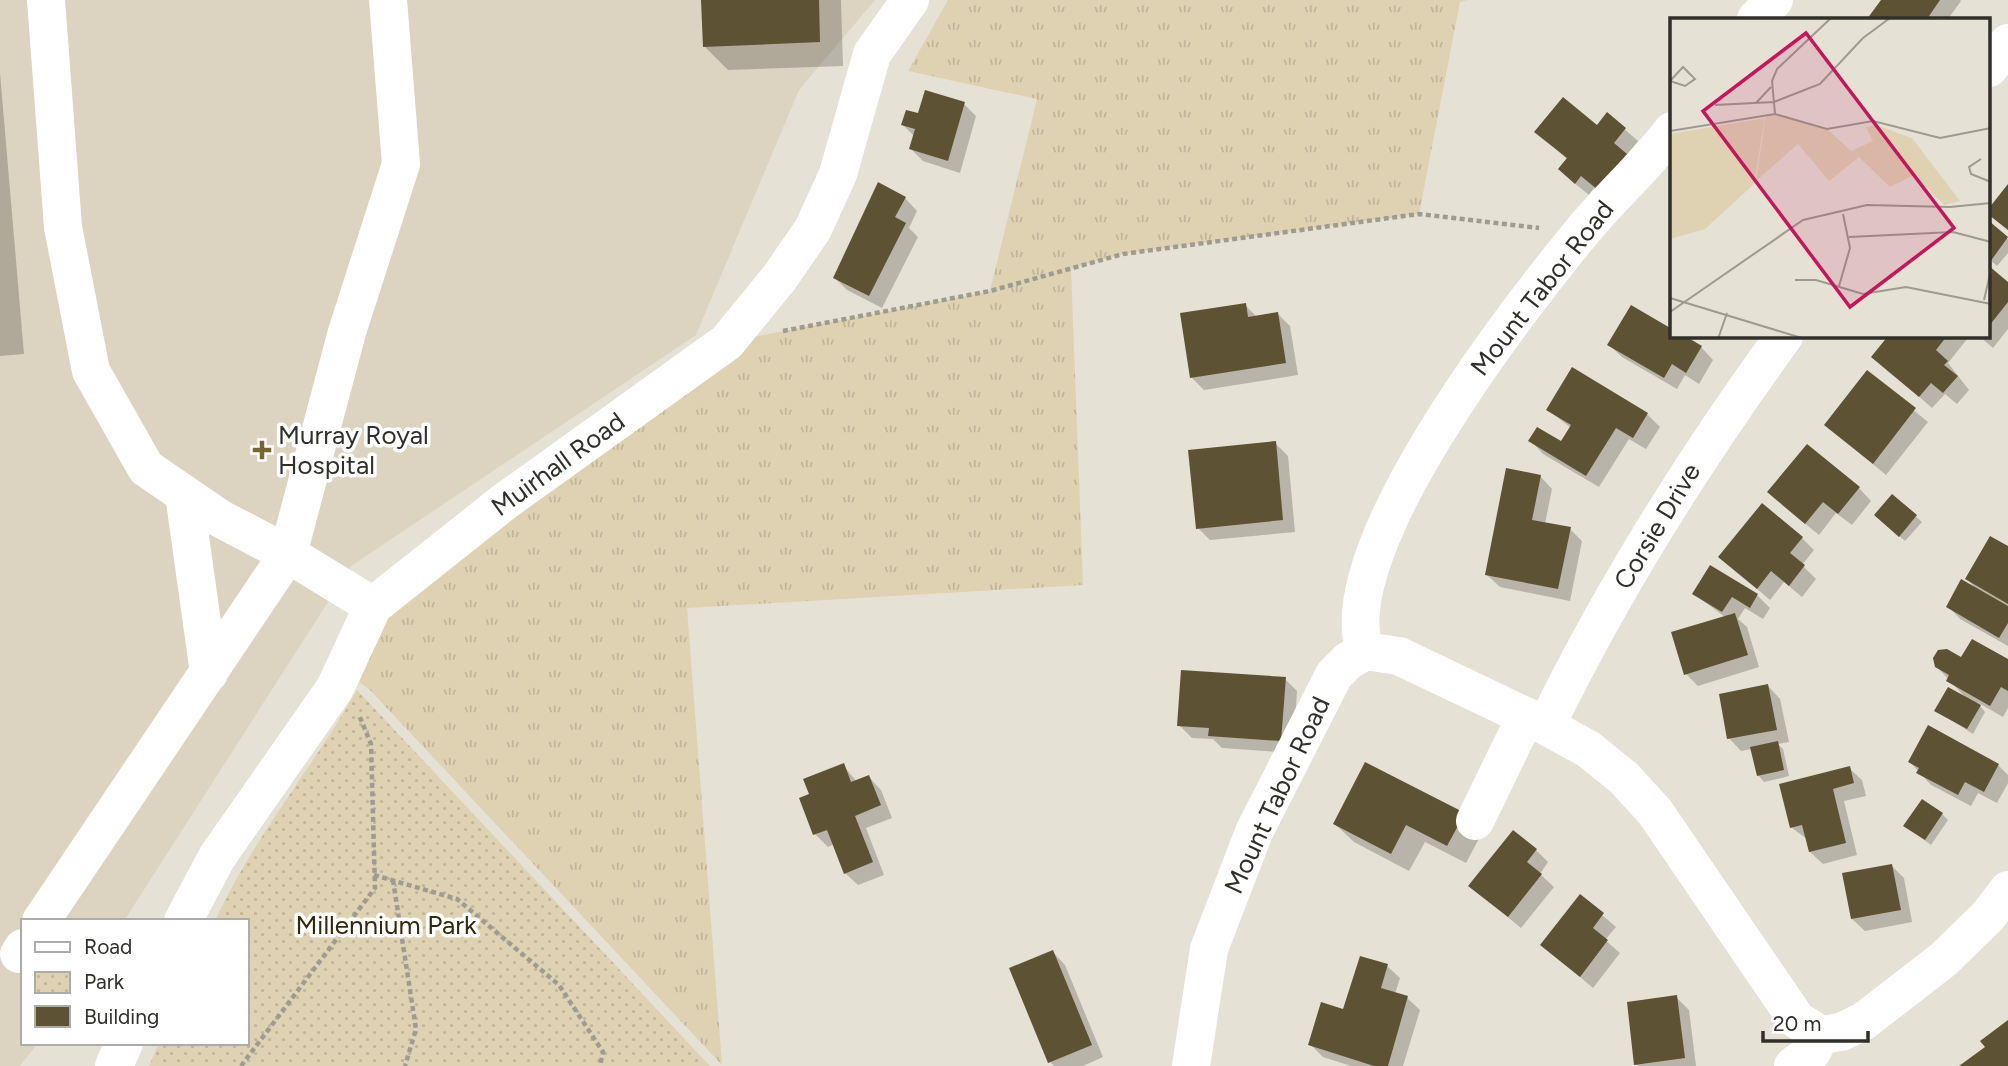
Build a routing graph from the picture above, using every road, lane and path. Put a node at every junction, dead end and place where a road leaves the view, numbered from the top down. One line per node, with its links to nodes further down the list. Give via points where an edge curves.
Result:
1 (46, 0): 12 (street, via 62,227 91,371 145,468)
2 (388, 0): 13 (street, via 401,164 347,332)
3 (1774, 0): 5 (street)
4 (906, 1): 11 (street, Muirhall Road, via 872,54 838,174 813,229)
5 (1757, 18)
6 (2008, 43): 7 (street)
7 (1990, 67)
8 (1670, 133): 9 (street, Mount Tabor Road)
9 (1581, 233): 11 (path, via 1419,214 1123,254 990,291); 15 (street, Mount Tabor Road, via 1475,370 1421,454 1380,542 1364,595 1359,634)
10 (1783, 338): 18 (street, Corsie Drive, via 1718,427)
11 (727, 342): 14 (street, Muirhall Road, via 504,502)
12 (184, 494): 13 (street); 16 (street)
13 (288, 554): 14 (street); 16 (street)
14 (373, 606): 17 (street, Muirhall Road)
15 (1365, 651): 18 (street, via 1399,656); 31 (street, Mount Tabor Road, via 1334,675 1254,832 1209,949)
16 (209, 673): 23 (street)
17 (335, 688): 20 (path, via 352,698 370,744); 24 (street, Muirhall Road, via 217,857)
18 (1536, 721): 19 (street, Corsie Drive); 25 (street, via 1587,749 1624,778 1655,812 1797,1020)
19 (1475, 821)
20 (374, 875): 21 (path); 28 (path, via 375,888)
21 (393, 880): 29 (path, via 416,1029); 30 (path, via 457,899 559,985 603,1052)
22 (2008, 890): 25 (street, via 1944,959 1864,1021)
23 (42, 919)
24 (184, 919)
25 (1821, 1035): 32 (street, via 1811,1053)
26 (123, 1045): 27 (street)
27 (114, 1066)
28 (241, 1066)
29 (405, 1066)
30 (600, 1066)
31 (1191, 1066)
32 (1793, 1066)

